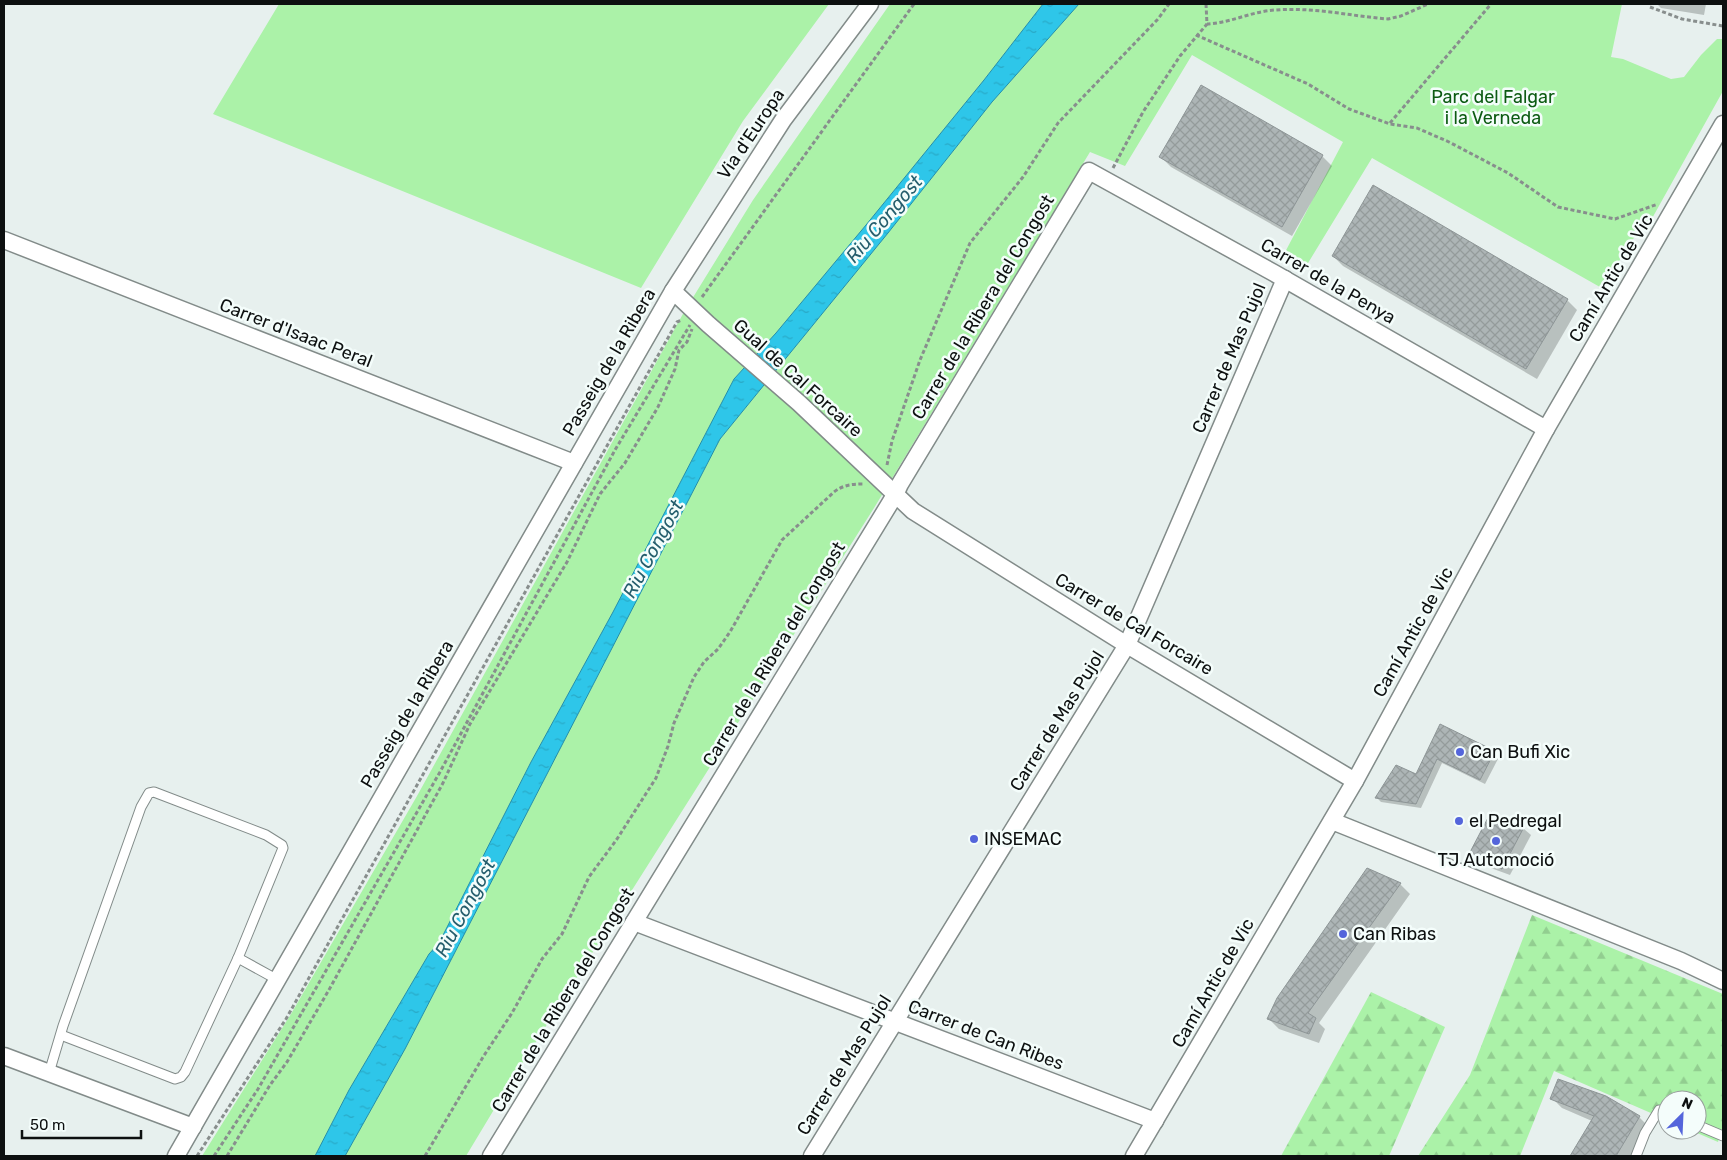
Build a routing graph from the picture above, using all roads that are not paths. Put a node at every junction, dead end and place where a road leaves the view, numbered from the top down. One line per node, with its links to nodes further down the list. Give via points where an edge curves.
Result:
1 (870, 4): 6 (street, Via d'Europa, via 783,120)
2 (1723, 124): 7 (street, Camí Antic de Vic)
3 (1089, 171): 5 (street, Carrer de la Penya); 9 (street, Carrer de la Ribera del Congost)
4 (4, 240): 8 (street, Carrer d'Isaac Peral)
5 (1285, 279): 7 (street, Carrer de la Penya); 10 (street, Carrer de Mas Pujol)
6 (673, 291): 8 (street, Passeig de la Ribera); 9 (street, Gual de Cal Forcaire, via 799,403)
7 (1546, 430): 11 (street, Camí Antic de Vic)
8 (574, 463): 15 (street, Passeig de la Ribera)
9 (895, 495): 10 (street, Carrer de Cal Forcaire, via 913,511); 13 (street, Carrer de la Ribera del Congost)
10 (1127, 645): 11 (street, Carrer de Cal Forcaire); 17 (street, Carrer de Mas Pujol)
11 (1355, 781): 12 (street, Camí Antic de Vic)
12 (1332, 821): 16 (street, via 1681,961); 22 (street, Camí Antic de Vic)
13 (634, 922): 17 (street, Carrer de Can Ribes); 27 (street, Carrer de la Ribera del Congost)
14 (238, 958): 15 (lane); 18 (lane, via 181,1077 175,1079); 18 (lane, via 282,845 257,832 154,792 149,793)
15 (278, 980): 23 (street, Passeig de la Ribera)
16 (1723, 982)
17 (894, 1021): 22 (street, Carrer de Can Ribes); 28 (street, Carrer de Mas Pujol)
18 (60, 1035): 20 (lane)
19 (4, 1056): 20 (street)
20 (49, 1073): 23 (street)
21 (1657, 1113): 30 (lane)
22 (1155, 1121): 29 (street, Camí Antic de Vic)
23 (193, 1127): 26 (street, Passeig de la Ribera)
24 (1707, 1129): 25 (lane)
25 (1723, 1136)
26 (176, 1156)
27 (491, 1156)
28 (812, 1156)
29 (1134, 1156)
30 (1636, 1156)

